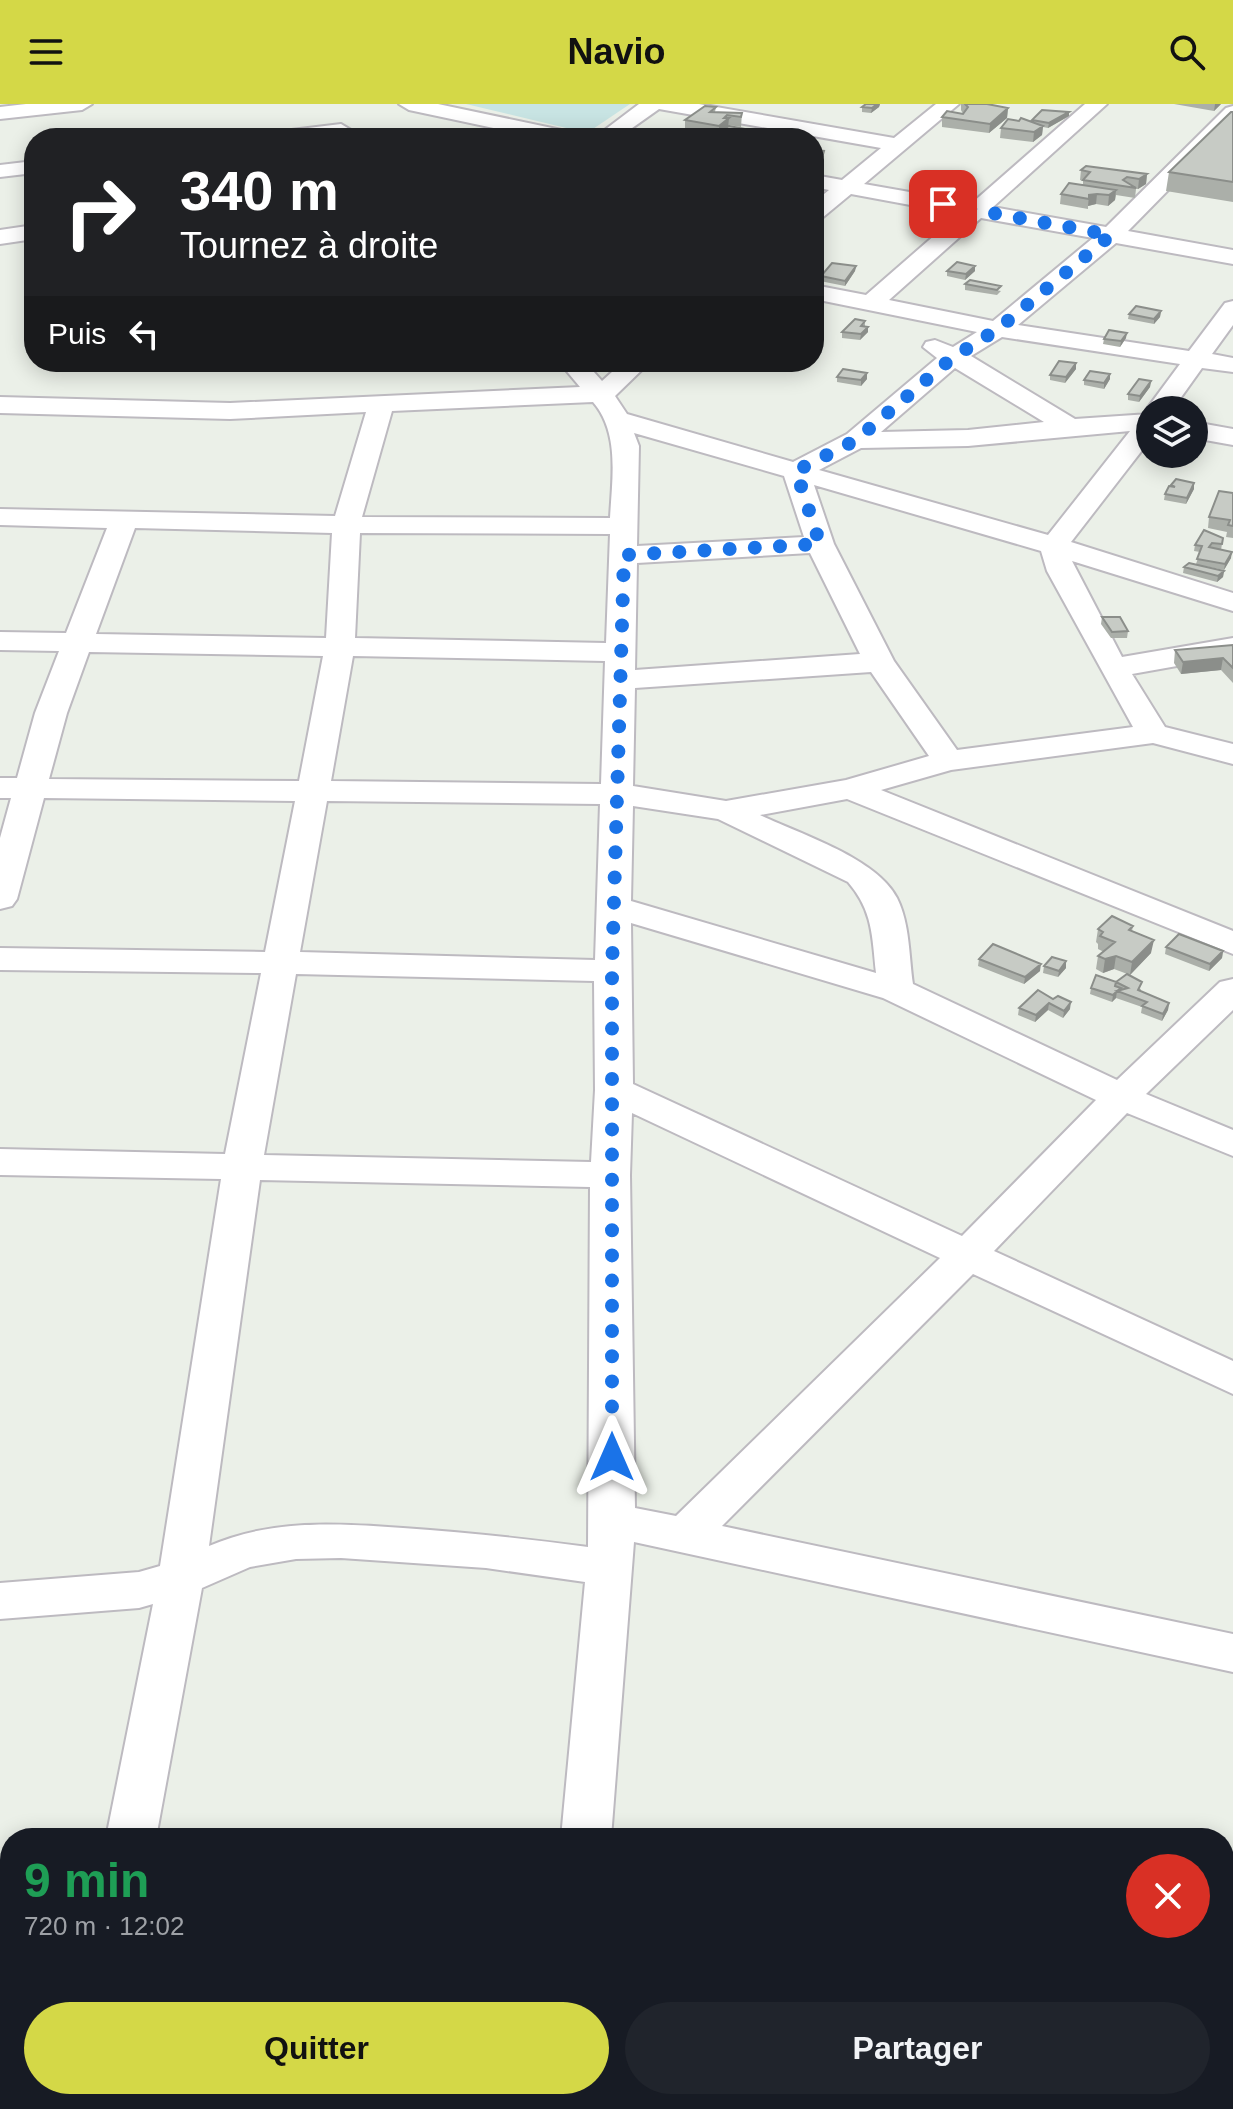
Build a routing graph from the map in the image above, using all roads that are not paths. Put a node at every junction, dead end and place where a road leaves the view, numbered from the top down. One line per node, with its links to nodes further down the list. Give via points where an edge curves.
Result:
1 (82, 104): 9 (street)
2 (409, 104): 11 (street)
3 (652, 104): 16 (street)
4 (664, 104): 12 (street)
5 (793, 104): 12 (street)
6 (949, 104): 19 (street)
7 (1097, 104): 25 (street)
8 (1233, 112): 27 (street)
9 (0, 113)
10 (324, 113): 13 (street)
11 (471, 117): 14 (street); 15 (street)
12 (765, 121): 17 (street)
13 (340, 128)
14 (446, 128)
15 (523, 128)
16 (618, 128)
17 (804, 128)
18 (824, 131): 19 (street)
19 (900, 145): 23 (street)
20 (24, 168): 21 (street)
21 (0, 171)
22 (824, 183): 23 (street)
23 (849, 187): 24 (street); 25 (street)
24 (824, 206)
25 (974, 210): 27 (street); 31 (street)
26 (24, 233): 28 (street)
27 (1111, 235): 29 (street); 33 (street)
28 (0, 237)
29 (1233, 257)
30 (824, 294): 31 (street)
31 (869, 305): 33 (street); 34 (street)
32 (1233, 308): 35 (street)
33 (998, 329): 34 (street); 35 (street)
34 (952, 358): 44 (street); 47 (street)
35 (1195, 359): 36 (street); 39 (street)
36 (1233, 365)
37 (580, 372): 42 (street)
38 (632, 372): 42 (street)
39 (1169, 396)
40 (0, 405): 41 (street, via 230,411)
41 (381, 405): 42 (street); 52 (street)
42 (611, 407): 49 (street); 53 (street, via 626,446)
43 (1136, 424): 44 (street)
44 (1070, 427): 47 (street, via 968,438)
45 (1208, 433): 46 (street)
46 (1233, 437)
47 (856, 440): 49 (street)
48 (1136, 441): 55 (street)
49 (796, 471): 54 (street); 55 (street)
50 (0, 517): 51 (street)
51 (124, 520): 52 (street); 58 (street)
52 (346, 525): 53 (street); 59 (street)
53 (625, 540): 54 (street); 62 (street)
54 (820, 544): 61 (street)
55 (1054, 546): 56 (street); 63 (street, via 1061,571)
56 (1233, 602)
57 (0, 641): 58 (street)
58 (78, 642): 59 (street); 67 (street)
59 (340, 647): 62 (street); 69 (street)
60 (1233, 647): 63 (street)
61 (879, 662): 62 (street); 66 (street)
62 (621, 666): 70 (street)
63 (1113, 668): 64 (street)
64 (1153, 734): 65 (street); 66 (street)
65 (1233, 754)
66 (948, 761): 68 (street)
67 (16, 788): 69 (street); 72 (street)
68 (850, 789): 71 (street); 74 (street)
69 (313, 790): 70 (street); 76 (street)
70 (619, 794): 71 (street); 73 (street)
71 (726, 811): 78 (street, via 860,875 880,898 887,920)
72 (0, 899)
73 (615, 907): 77 (street); 78 (street)
74 (1233, 943)
75 (0, 959): 76 (street)
76 (280, 965): 77 (street); 85 (street)
77 (612, 971): 81 (street)
78 (896, 990): 82 (street)
79 (1233, 990): 80 (street)
80 (1218, 1026): 82 (street)
81 (614, 1090): 86 (street); 87 (street)
82 (1121, 1097): 83 (street); 87 (street)
83 (1233, 1144)
84 (0, 1162): 85 (street)
85 (242, 1168): 86 (street); 92 (street)
86 (610, 1175): 89 (street)
87 (967, 1254): 88 (street); 90 (street)
88 (1233, 1379)
89 (613, 1520): 90 (street); 91 (street)
90 (686, 1534): 94 (street)
91 (609, 1568): 92 (street, via 486,1551 296,1542 242,1551); 96 (street)
92 (181, 1578): 93 (street, via 139,1590); 95 (street)
93 (0, 1601)
94 (1233, 1653)
95 (133, 1828)
96 (587, 1828)

